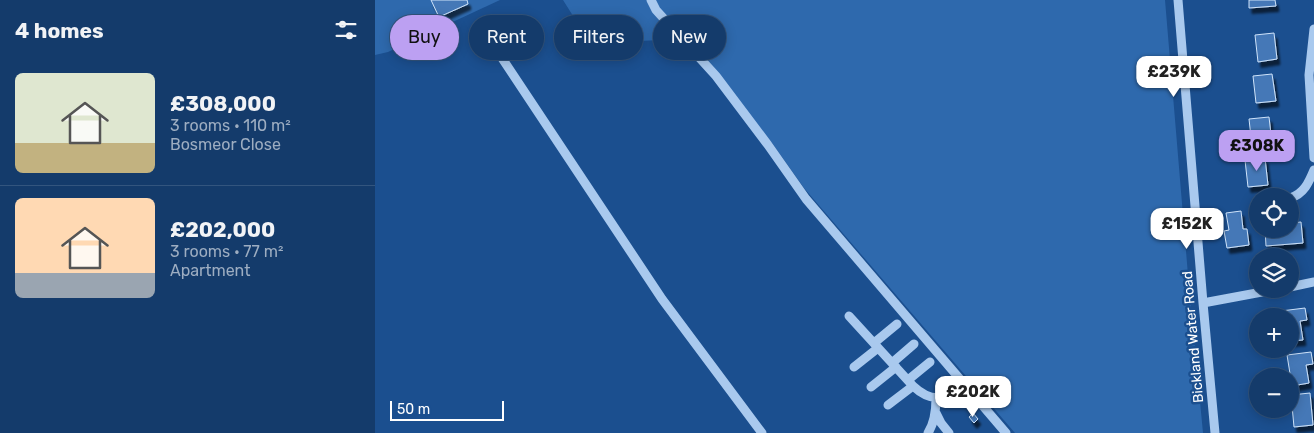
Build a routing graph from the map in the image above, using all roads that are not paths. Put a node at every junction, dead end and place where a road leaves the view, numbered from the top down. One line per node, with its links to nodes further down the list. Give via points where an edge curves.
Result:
1 (651, 0): 20 (street, via 656,10 716,76 806,198)
2 (1178, 0): 11 (street, Bickland Water Road)
3 (1314, 30): 5 (street, via 1309,75)
4 (503, 60): 25 (street, via 662,299)
5 (1314, 158)
6 (1314, 170): 7 (street, via 1307,187)
7 (1299, 193)
8 (1314, 282): 9 (street)
9 (1299, 285)
10 (1249, 294): 11 (street)
11 (1203, 303): 29 (street, Bickland Water Road)
12 (849, 316): 15 (street)
13 (897, 324): 15 (street)
14 (914, 344): 17 (street)
15 (876, 345): 17 (street); 18 (street)
16 (930, 362): 19 (street)
17 (894, 365): 19 (street); 21 (street)
18 (854, 367)
19 (911, 383): 22 (street, via 924,395); 23 (street)
20 (965, 384): 22 (street, via 956,393); 28 (street)
21 (871, 387)
22 (936, 398): 24 (street)
23 (888, 405)
24 (936, 412): 26 (street); 27 (street)
25 (762, 433)
26 (928, 433)
27 (949, 433)
28 (1006, 433)
29 (1215, 433)

